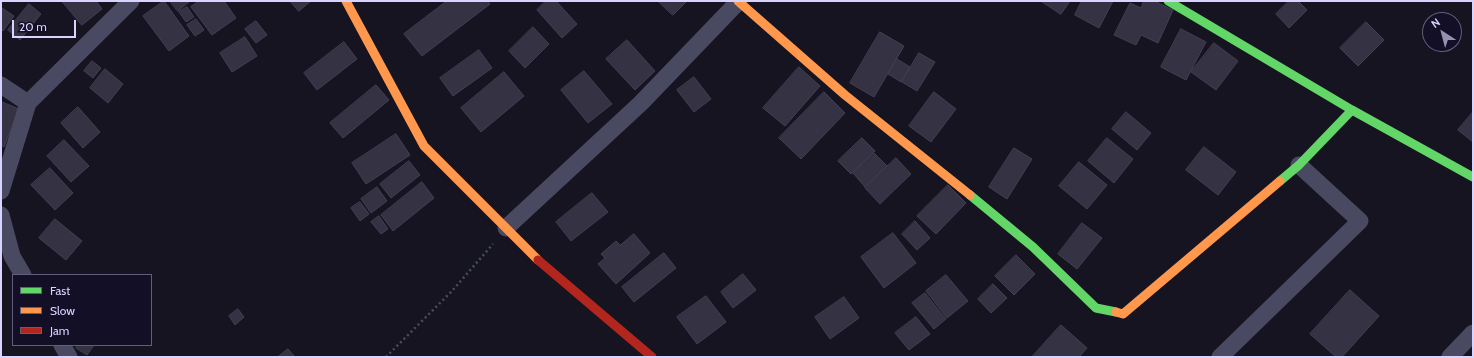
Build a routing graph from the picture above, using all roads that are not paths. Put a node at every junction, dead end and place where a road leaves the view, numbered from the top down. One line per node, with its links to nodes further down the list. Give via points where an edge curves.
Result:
1 (131, 1): 6 (street)
2 (346, 1): 12 (street, via 424,146)
3 (738, 1): 8 (street, via 845,95 1033,247 1096,308 1123,314); 12 (street, via 641,103)
4 (1168, 1): 7 (street)
5 (1, 85): 6 (street)
6 (28, 103): 10 (street)
7 (1352, 110): 8 (street); 9 (street)
8 (1299, 164): 18 (street, via 1360,221)
9 (1473, 177)
10 (1, 191)
11 (1, 216): 13 (street, via 12,256)
12 (506, 228): 17 (street, via 542,264)
13 (22, 274)
14 (1473, 333): 19 (street)
15 (63, 346): 16 (street)
16 (69, 357)
17 (652, 357)
18 (1220, 357)
19 (1450, 357)

